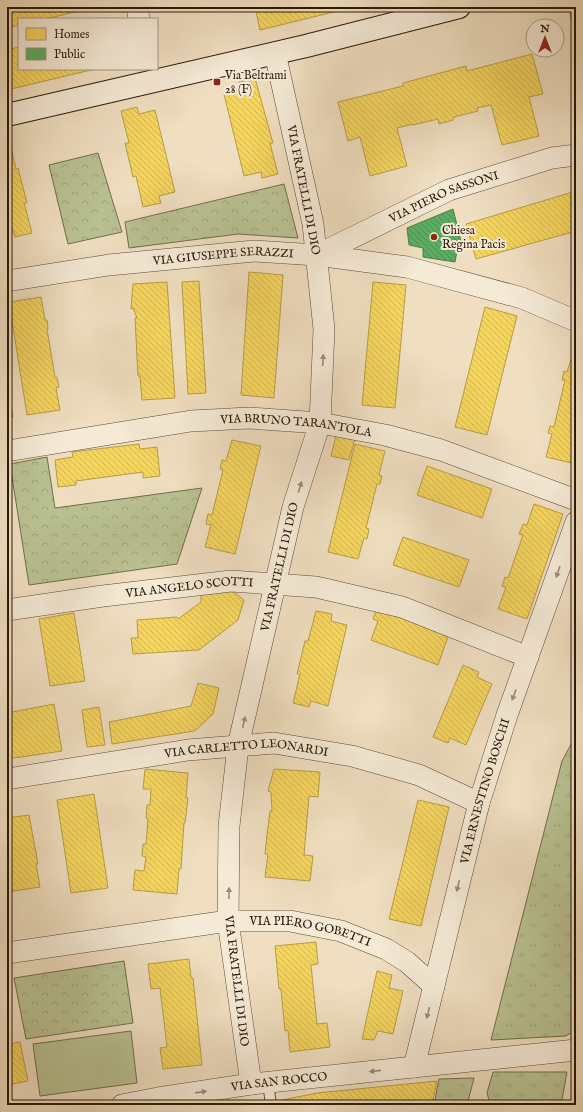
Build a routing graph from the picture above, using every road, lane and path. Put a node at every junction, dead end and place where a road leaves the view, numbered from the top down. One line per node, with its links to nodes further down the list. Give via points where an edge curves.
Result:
1 (137, 7): 3 (street)
2 (458, 7): 4 (street)
3 (139, 18)
4 (275, 53): 5 (street); 8 (street, VIA FRATELLI DI DIO, via 313,224)
5 (150, 75): 6 (street)
6 (7, 115)
7 (576, 155): 8 (street, VIA PIERO SASSONI, via 552,158 449,190)
8 (317, 255): 9 (street, VIA GIUSEPPE SERAZZI, via 254,251 109,264); 10 (street, VIA GIUSEPPE SERAZZI, via 407,267 522,298); 11 (street, VIA FRATELLI DI DIO, one-way to 8, via 324,329)
9 (7, 281)
10 (576, 321)
11 (320, 423): 12 (street, VIA BRUNO TARANTOLA, via 249,418 191,421); 13 (street, VIA BRUNO TARANTOLA, via 385,434 441,450); 15 (street, VIA FRATELLI DI DIO, one-way to 11, via 293,507)
12 (7, 451)
13 (576, 500)
14 (576, 522): 17 (street, VIA ERNESTINO BOSCHI, one-way to 17)
15 (276, 584): 16 (street, VIA ANGELO SCOTTI, via 231,581); 17 (street, VIA ANGELO SCOTTI, via 316,587 402,607); 18 (street, VIA FRATELLI DI DIO, one-way to 15)
16 (7, 610)
17 (528, 657): 20 (street, VIA ERNESTINO BOSCHI, one-way to 20)
18 (238, 746): 19 (street, VIA CARLETTO LEONARDI, via 188,750); 20 (street, VIA CARLETTO LEONARDI, via 274,743 352,756 419,775); 21 (street, VIA FRATELLI DI DIO, one-way to 18, via 229,826)
19 (7, 779)
20 (478, 802): 23 (street, VIA ERNESTINO BOSCHI, one-way to 23)
21 (228, 921): 22 (street, VIA PIERO GOBETTI); 23 (street, VIA PIERO GOBETTI, via 290,921 341,931 386,949 404,960); 26 (street, VIA FRATELLI DI DIO)
22 (7, 953)
23 (434, 986): 25 (street, VIA ERNESTINO BOSCHI, one-way to 25)
24 (576, 1050): 25 (street, VIA SAN ROCCO)
25 (414, 1067): 26 (street, VIA SAN ROCCO, one-way to 26)
26 (259, 1083): 27 (street, VIA SAN ROCCO, one-way to 26); 28 (lane)
27 (122, 1105)
28 (271, 1105)

